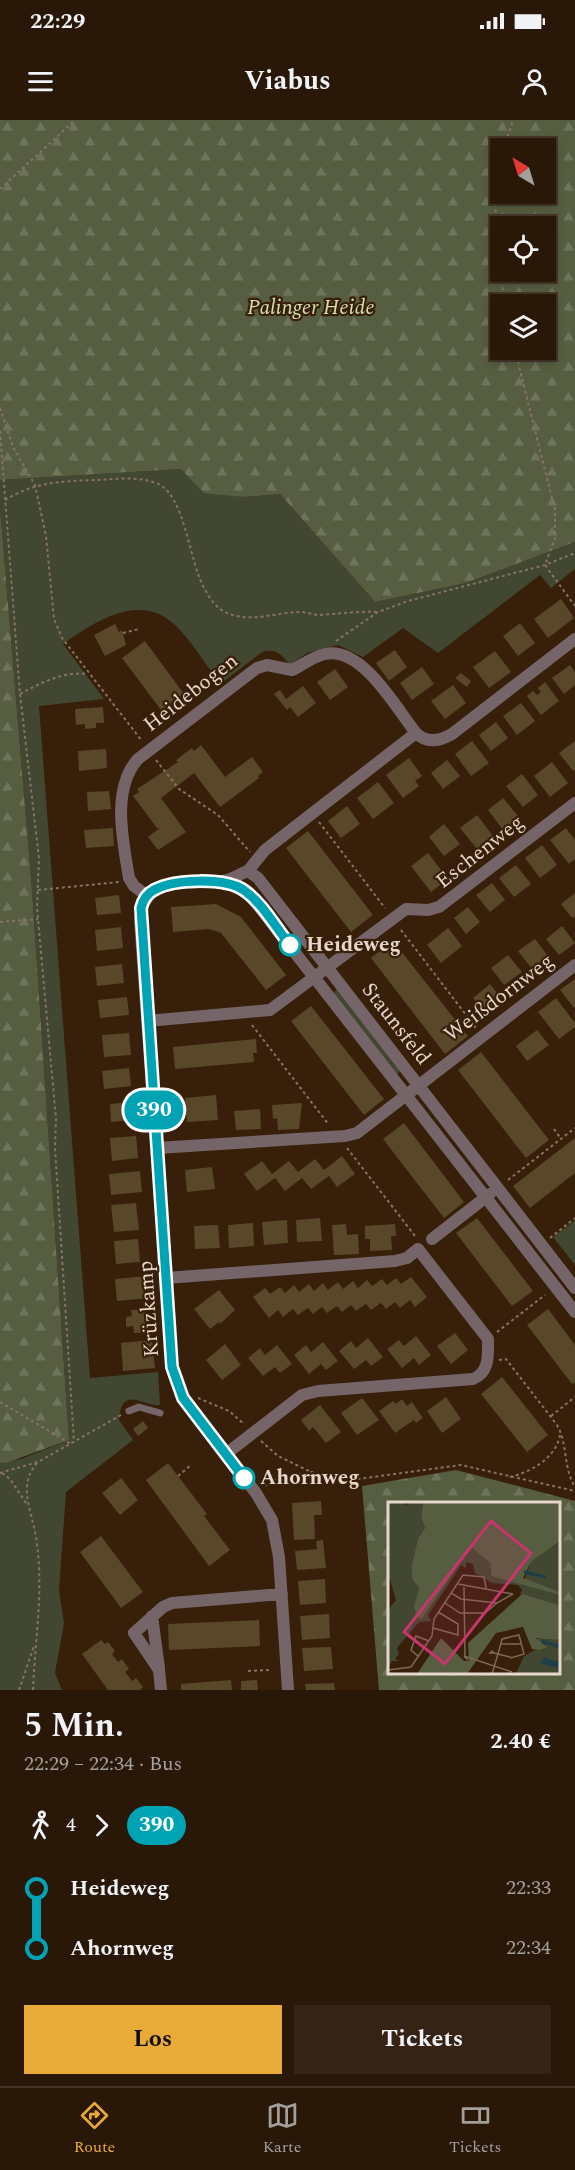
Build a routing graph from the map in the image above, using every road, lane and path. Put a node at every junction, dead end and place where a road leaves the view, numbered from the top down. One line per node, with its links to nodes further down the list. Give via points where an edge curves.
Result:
1 (75, 120): 4 (path)
2 (513, 120): 3 (path)
3 (507, 138)
4 (0, 189)
5 (498, 204): 6 (path, via 499,276)
6 (504, 294)
7 (518, 360): 13 (path, via 555,510 555,538)
8 (0, 408): 10 (path, via 13,447)
9 (0, 431): 11 (path)
10 (35, 485): 11 (path); 15 (path, via 126,479 158,484 180,511 197,575 211,600 224,612 244,617 277,617 304,612); 20 (path, via 46,536 54,619 62,638)
11 (5, 500): 21 (path)
12 (575, 553): 13 (path)
13 (544, 565): 14 (path); 15 (path)
14 (575, 606)
15 (378, 612): 19 (path, via 337,640)
16 (139, 629): 17 (path)
17 (123, 633)
18 (575, 639): 22 (street, via 452,734 431,741)
19 (328, 653): 22 (street, via 363,666); 23 (street, Heidebogen, via 291,670 267,665 257,668)
20 (89, 674): 21 (path, via 58,676); 23 (path)
21 (20, 694): 30 (path, via 39,858)
22 (416, 733): 25 (street)
23 (149, 751): 26 (path, via 179,789 218,815); 31 (street, Heidebogen, via 129,769 122,797 129,878)
24 (575, 803): 37 (street, Eschenweg, via 439,907 406,909)
25 (312, 813): 27 (street, via 265,850); 32 (path)
26 (249, 852)
27 (248, 871): 28 (street); 37 (street, Staunsfeld, via 258,878)
28 (222, 881): 31 (street, via 166,886); 38 (street, Staunsfeld, via 250,895)
29 (122, 882): 30 (path)
30 (38, 890): 33 (path)
31 (146, 895): 39 (street, Krüzkamp, via 140,920)
32 (390, 915)
33 (38, 919): 35 (path); 70 (path, via 56,1119)
34 (394, 921): 41 (path)
35 (0, 922)
36 (575, 965): 42 (street, Weißdornweg)
37 (328, 968): 38 (street, Eschenweg); 42 (street, Staunsfeld)
38 (315, 978): 39 (street, Eschenweg, via 278,1006 261,1013); 43 (street, Staunsfeld)
39 (147, 1021): 49 (street, Krüzkamp)
40 (252, 1025): 45 (path)
41 (480, 1033)
42 (418, 1084): 43 (street, Staunsfeld); 50 (street, Staunsfeld)
43 (405, 1095): 49 (street, via 352,1135); 51 (street, Staunsfeld)
44 (575, 1128): 47 (path)
45 (333, 1130)
46 (554, 1130): 47 (path)
47 (561, 1139): 50 (path)
48 (343, 1143): 54 (path)
49 (157, 1148): 55 (street, Krüzkamp)
50 (501, 1186): 51 (street); 56 (street, Staunsfeld)
51 (485, 1198): 54 (street); 58 (street, Staunsfeld)
52 (575, 1218): 53 (path)
53 (548, 1239)
54 (423, 1244): 55 (street, via 407,1258 395,1261); 59 (street)
55 (166, 1278): 71 (street, Krüzkamp, via 172,1367 178,1388)
56 (575, 1288)
57 (547, 1293): 59 (path)
58 (575, 1312)
59 (488, 1340): 60 (street)
60 (487, 1361): 66 (path, via 506,1359); 71 (street, via 480,1376 473,1379 318,1390 302,1395)
61 (575, 1397): 66 (path)
62 (194, 1398): 67 (path, via 229,1411)
63 (0, 1402): 70 (path)
64 (129, 1411): 65 (lane, via 139,1407); 70 (path)
65 (160, 1413)
66 (551, 1416): 68 (path)
67 (250, 1430)
68 (561, 1431): 77 (path, via 556,1446 542,1462); 78 (path, via 567,1469)
69 (256, 1435): 74 (path, via 278,1456)
70 (73, 1443): 72 (path)
71 (226, 1454): 79 (street, Krüzkamp)
72 (38, 1462): 75 (path); 80 (path, via 27,1481)
73 (191, 1466): 76 (path)
74 (312, 1472): 77 (path, via 358,1479 461,1465); 79 (path, via 281,1477)
75 (0, 1473): 80 (path, via 10,1479)
76 (178, 1476)
77 (507, 1477): 78 (path)
78 (575, 1489)
79 (256, 1493): 81 (street, Krüzkamp, via 275,1530)
80 (28, 1506): 83 (path, via 40,1579)
81 (282, 1594): 82 (street, via 172,1604); 90 (street, Krüzkamp)
82 (152, 1616): 84 (street); 84 (street, via 134,1633)
83 (35, 1643): 87 (path); 88 (path)
84 (159, 1670): 89 (street)
85 (269, 1670): 86 (path)
86 (248, 1671)
87 (19, 1690)
88 (33, 1690)
89 (161, 1690)
90 (288, 1690)

